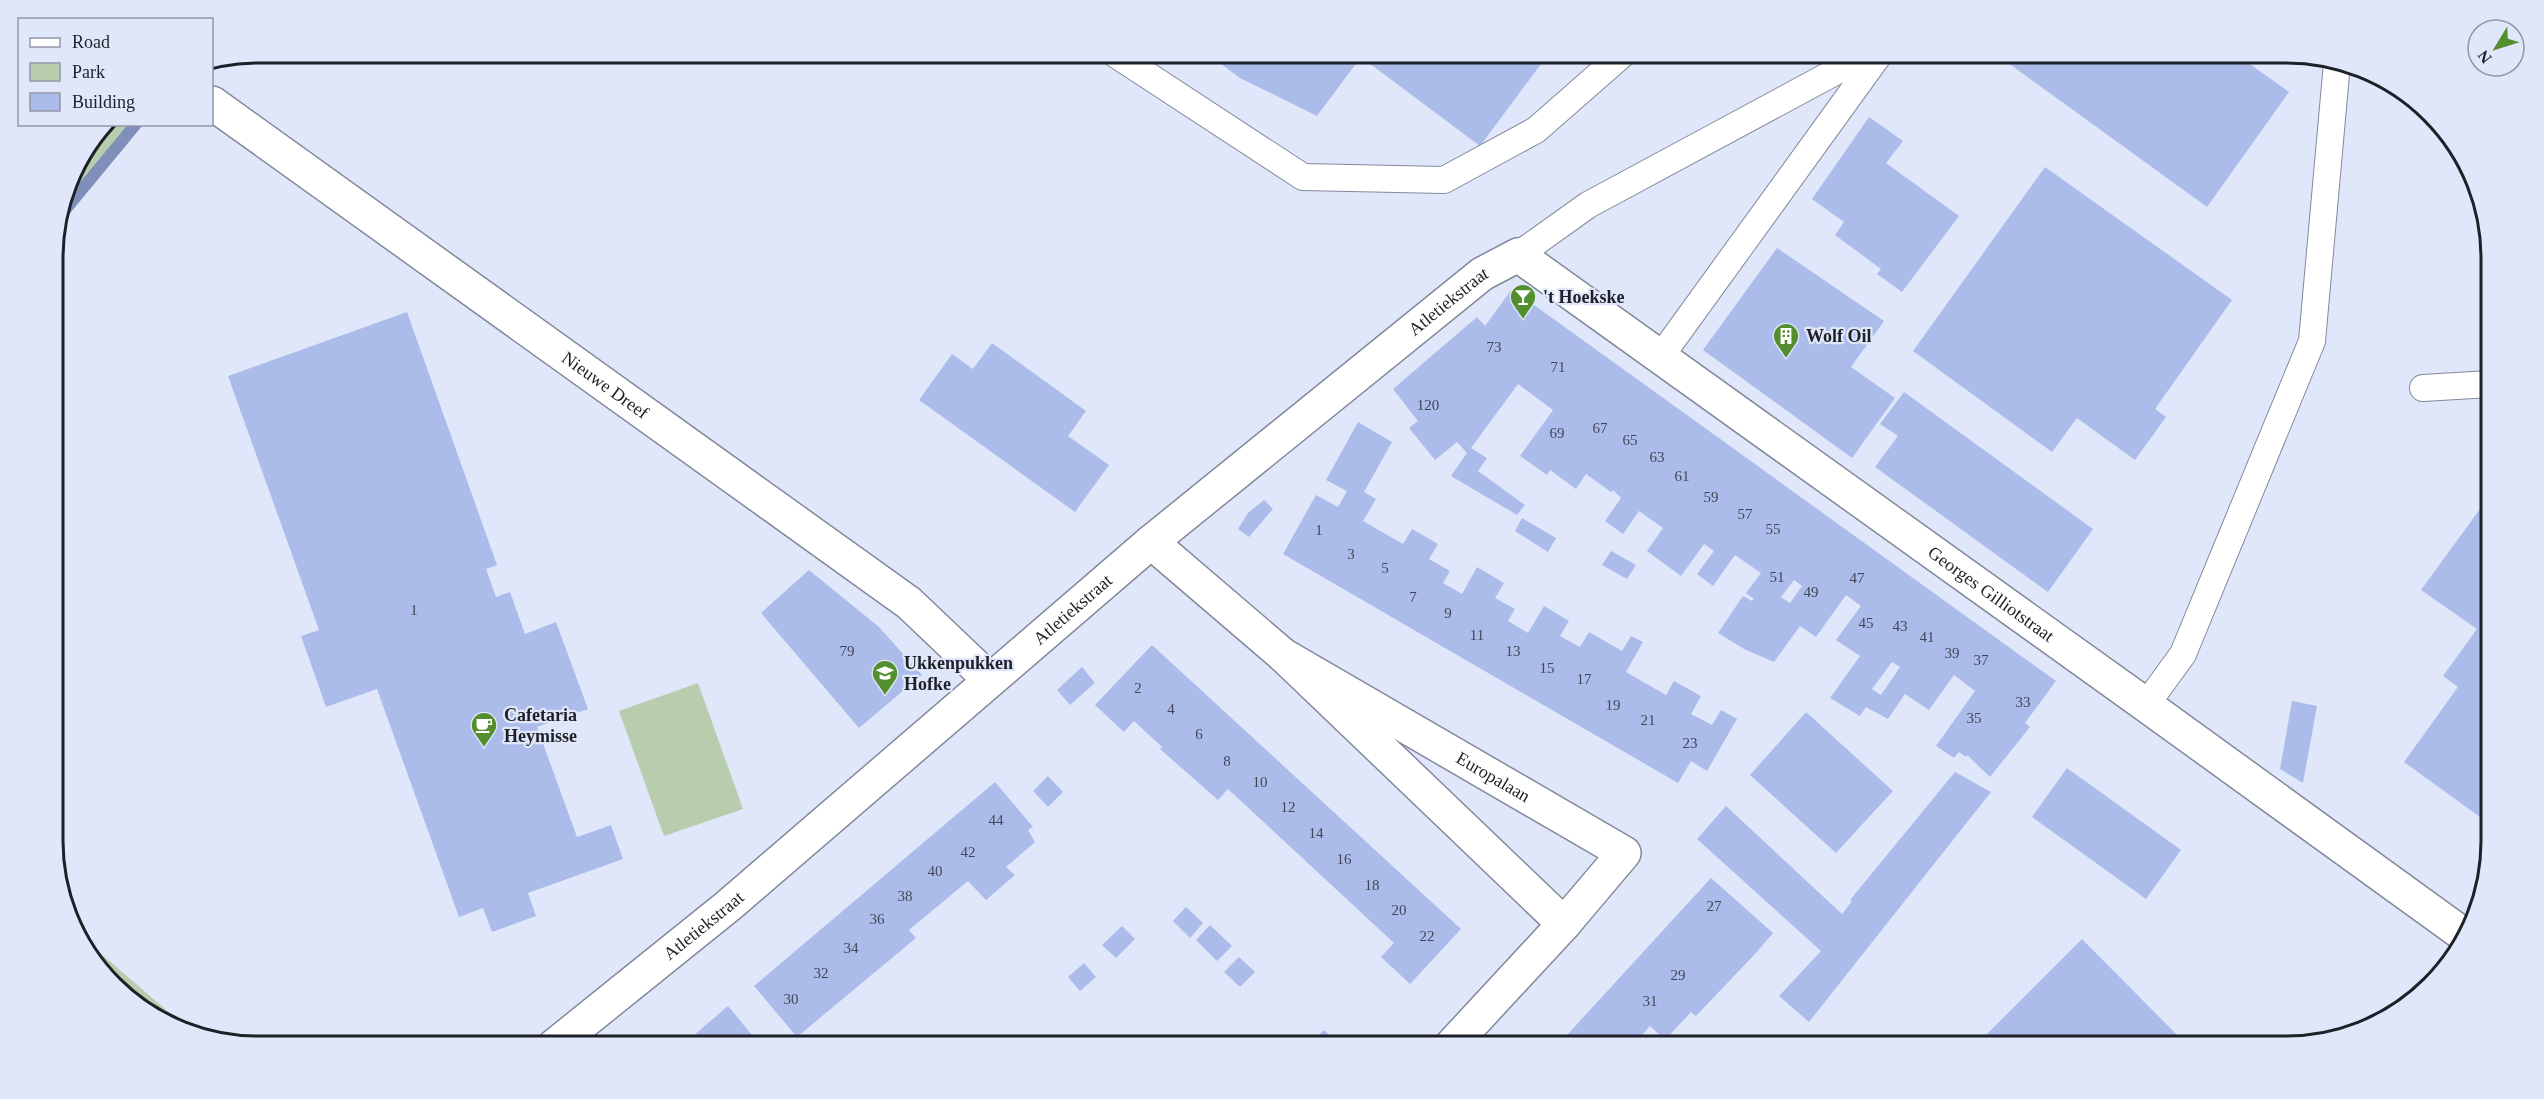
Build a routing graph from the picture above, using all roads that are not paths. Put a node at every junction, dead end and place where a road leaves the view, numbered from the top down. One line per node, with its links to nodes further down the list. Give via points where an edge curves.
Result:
1 (1129, 63): 2 (lane, via 1303,177 1444,180 1536,130)
2 (1612, 63)
3 (1852, 63): 7 (lane, via 1588,205)
4 (1873, 63): 8 (lane)
5 (2336, 70): 14 (lane, via 2312,341 2183,654)
6 (213, 104): 13 (street, Nieuwe Dreef, via 909,603)
7 (1518, 255): 8 (street, Georges Gilliotstraat); 11 (street, Atletiekstraat, via 1482,274)
8 (1661, 356): 14 (street, Georges Gilliotstraat)
9 (2481, 385): 10 (lane)
10 (2423, 388)
11 (1150, 542): 12 (street, Europalaan); 13 (street, Atletiekstraat)
12 (1283, 655): 15 (street, Europalaan); 15 (street, Europalaan, via 1624,853)
13 (990, 680): 17 (street, Atletiekstraat, via 728,906)
14 (2146, 705): 16 (street, Georges Gilliotstraat)
15 (1564, 924): 18 (street, Europalaan)
16 (2459, 931)
17 (566, 1036)
18 (1460, 1036)

